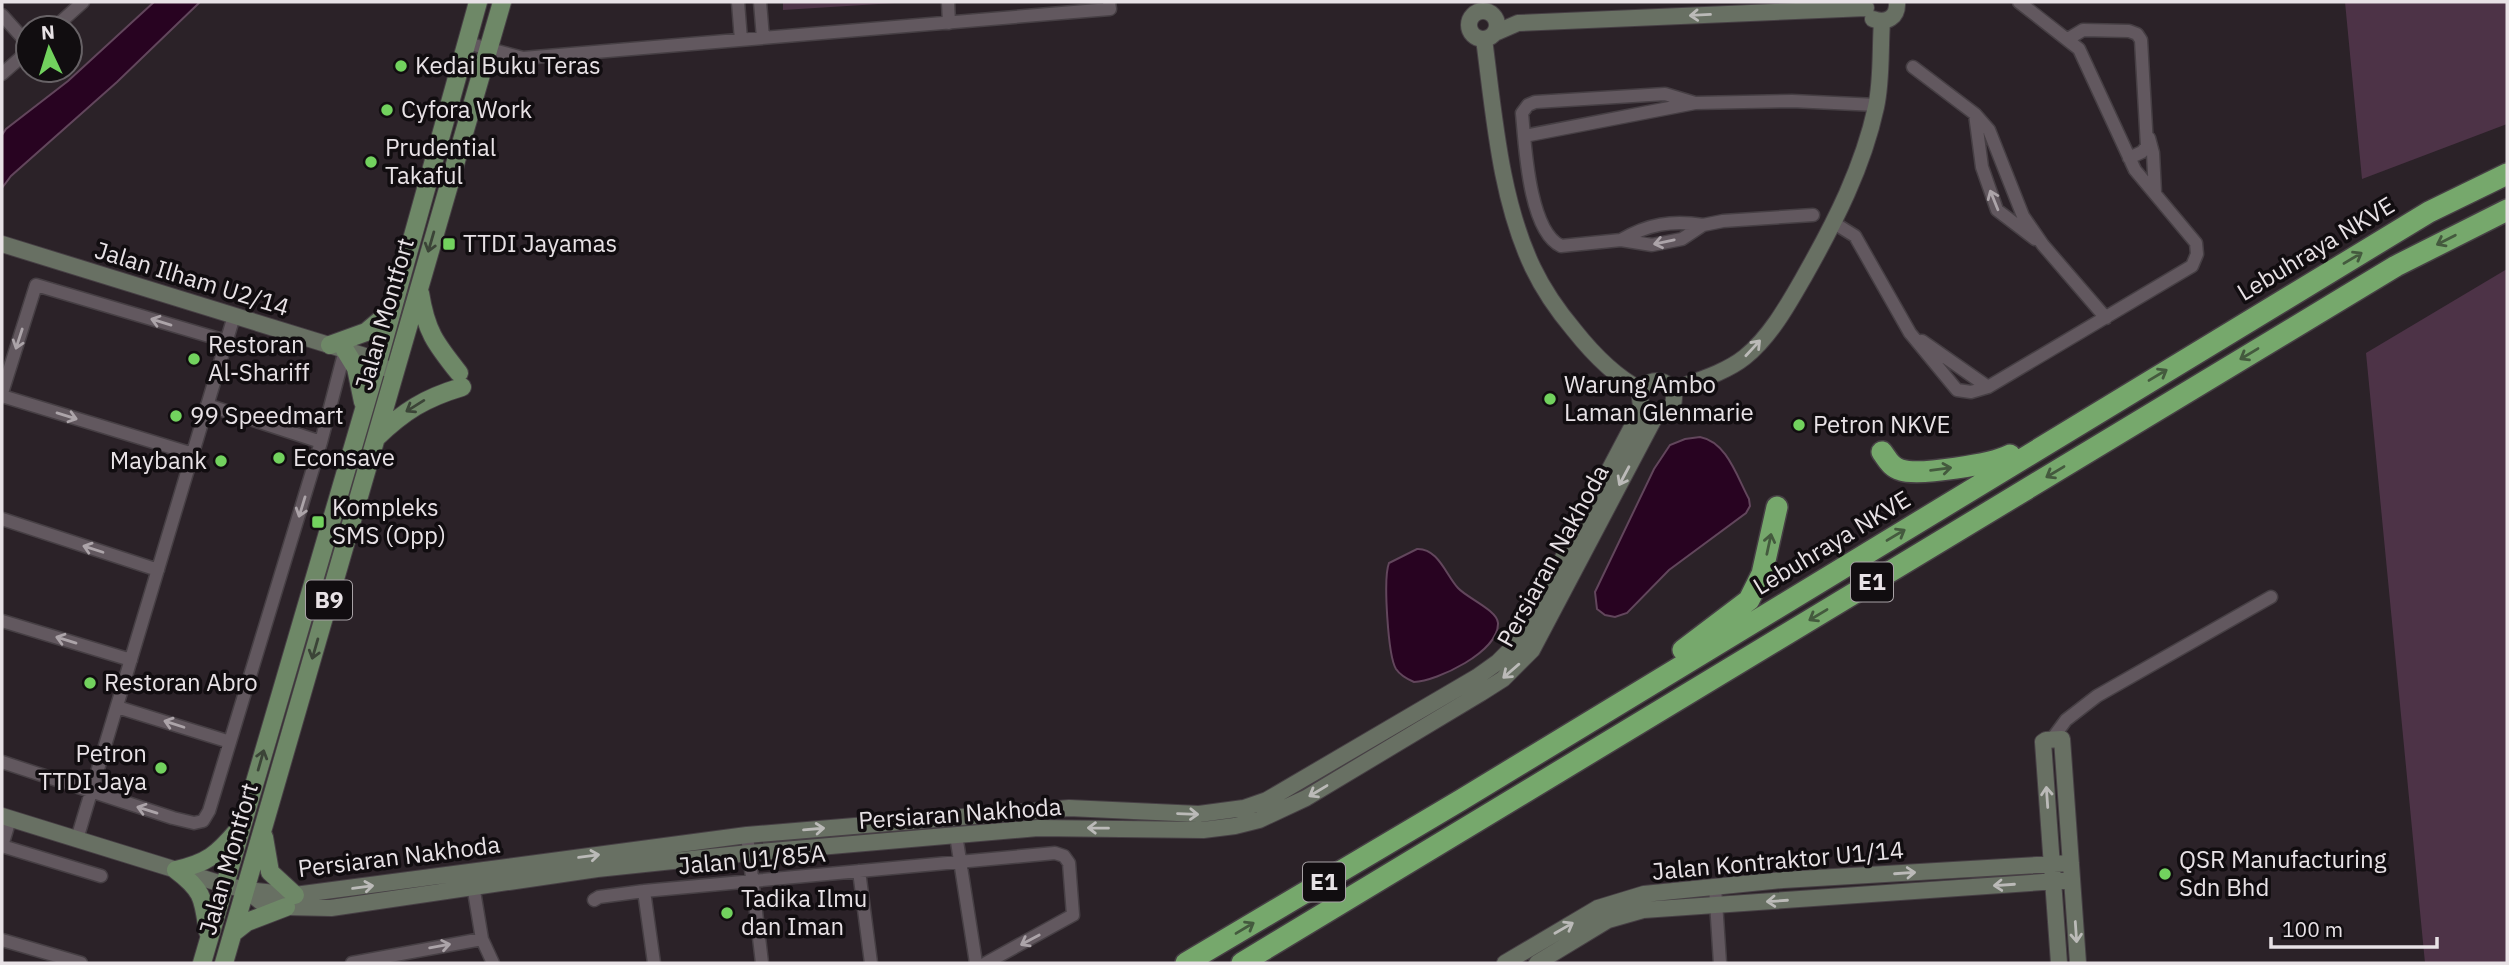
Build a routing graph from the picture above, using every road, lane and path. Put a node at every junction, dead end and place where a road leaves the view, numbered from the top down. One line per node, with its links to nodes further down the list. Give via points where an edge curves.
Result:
1 (83, 2): 12 (street)
2 (478, 2): 20 (main road, Jalan Montfort / B9)
3 (502, 2): 21 (main road, Jalan Montfort / B9)
4 (738, 2): 19 (street)
5 (760, 2): 17 (street)
6 (948, 2): 15 (street)
7 (1897, 2): 14 (street, via 1895,15)
8 (2019, 2): 18 (street)
9 (1866, 5): 14 (street, via 1868,15); 47 (street, one-way to 47, via 1518,23 1491,29 1499,157 1533,268 1555,306 1592,353)
10 (1110, 6): 11 (street)
11 (1055, 8): 15 (street)
12 (70, 14)
13 (2, 15): 16 (street)
14 (1882, 22): 25 (street)
15 (949, 23): 17 (street)
16 (14, 28)
17 (763, 38): 19 (street)
18 (2068, 39): 28 (street, via 2083,30 2137,34); 30 (street, via 2079,49)
19 (741, 40): 21 (street, via 523,58)
20 (467, 43): 21 (street); 39 (main road, Jalan Montfort / B9)
21 (489, 49): 38 (main road, Jalan Montfort / B9, one-way to 38)
22 (1913, 67): 27 (street)
23 (1637, 95): 24 (street, via 1665,94); 26 (street); 29 (street, via 1535,102 1522,113)
24 (1695, 103): 25 (street); 26 (street)
25 (1877, 105): 35 (street, via 1863,155)
26 (1638, 113): 29 (street)
27 (1975, 114): 37 (street, via 1989,130 2023,216); 37 (street, one-way to 27, via 1997,210 1982,167)
28 (2148, 134): 30 (street, via 2147,146); 32 (street)
29 (1524, 136): 34 (street, via 1532,194 1547,236 1561,246 1621,240 1640,229 1681,221 1703,225)
30 (2129, 158): 32 (street)
31 (2507, 174): 53 (highway, Lebuhraya NKVE / E1, one-way to 31, via 2429,212)
32 (2155, 193): 41 (street, via 2196,243 2197,254 2192,266)
33 (2507, 210): 110 (highway, E1, one-way to 110, via 2396,266)
34 (1813, 215)
35 (1834, 223): 42 (street, via 1855,236); 48 (street, one-way to 35, via 1745,357 1790,300)
36 (2, 244): 40 (street, Jalan Ilham U2/14)
37 (2043, 245): 41 (street)
38 (418, 286): 45 (main road, Jalan Montfort / B9); 54 (main road, one-way to 54, via 434,342 461,380 413,407)
39 (392, 310): 44 (main road); 45 (main road, Jalan Montfort / B9)
40 (234, 316): 43 (street); 44 (street, Jalan Ilham U2/14)
41 (2106, 318): 46 (street)
42 (1910, 333): 46 (street); 46 (street, via 1957,390)
43 (226, 341): 49 (street, one-way to 49, via 36,285); 50 (street)
44 (338, 347): 45 (street, Jalan Ilham U2/14); 51 (main road, via 356,368); 55 (street)
45 (383, 361): 51 (main road, Jalan Montfort / B9); 54 (main road, Jalan Montfort / B9)
46 (1988, 387)
47 (1641, 390): 48 (street, via 1659,381); 52 (street, via 1639,399)
48 (1672, 390): 52 (street, via 1672,405 1666,413)
49 (2, 394): 57 (street, one-way to 57)
50 (207, 405): 55 (street); 57 (street)
51 (364, 409): 71 (main road, Jalan Montfort / B9, one-way to 51)
52 (1649, 411): 73 (street, Persiaran Nakhoda, one-way to 52, via 1069,808 1199,814 1267,800 1477,677 1519,641); 74 (street, Persiaran Nakhoda, one-way to 74, via 1532,650 1481,694 1306,798 1259,820 1203,830 1038,828)
53 (2099, 411): 56 (highway, one-way to 53, via 1891,466 1903,471 1989,463); 69 (highway, Lebuhraya NKVE / E1, one-way to 53)
54 (375, 439): 72 (main road, Jalan Montfort / B9, one-way to 72)
55 (321, 442): 66 (street, one-way to 66)
56 (1882, 452)
57 (193, 454): 60 (street)
58 (1777, 507): 69 (highway, one-way to 58, via 1692,644 1749,600 1762,574)
59 (2, 519): 60 (street, one-way to 59)
60 (158, 570): 63 (street)
61 (2272, 597): 65 (street, via 2096,696 2066,720)
62 (2, 621): 63 (street, one-way to 62)
63 (131, 660): 64 (street)
64 (117, 707): 66 (street, one-way to 64); 68 (street)
65 (2052, 739): 79 (street, via 2063,742); 80 (street, one-way to 65, via 2043,742)
66 (230, 742): 68 (street, one-way to 68, via 203,821 194,823)
67 (2, 762): 68 (street)
68 (91, 793): 75 (street)
69 (1461, 800): 109 (highway, Lebuhraya NKVE / E1, one-way to 69)
70 (6, 818): 75 (street, Persiaran Nakhoda); 76 (street)
71 (242, 825): 81 (main road, via 209,859); 88 (main road, Jalan Montfort / B9)
72 (263, 830): 90 (main road, Jalan Montfort / B9); 93 (main road, via 270,872)
73 (747, 835): 77 (street); 84 (street, Persiaran Nakhoda, one-way to 73)
74 (956, 835): 77 (street, Persiaran Nakhoda); 78 (street)
75 (78, 839): 81 (street, Persiaran Nakhoda)
76 (2, 846): 83 (street)
77 (749, 853): 84 (street, Persiaran Nakhoda); 87 (street)
78 (960, 862): 82 (street, Jalan U1/85A); 107 (street); 108 (street, Jalan U1/85A, one-way to 108, via 1055,853 1069,863 1073,915)
79 (2071, 863): 80 (street, Jalan Kontraktor U1/14); 85 (street)
80 (2052, 864): 86 (street); 89 (street, Jalan Kontraktor U1/14, one-way to 80)
81 (176, 870): 88 (street, Persiaran Nakhoda); 96 (main road, via 193,883 203,900)
82 (859, 871): 87 (street, Jalan U1/85A); 106 (street)
83 (101, 876)
84 (472, 879): 93 (street, Persiaran Nakhoda); 97 (street)
85 (2072, 880): 86 (street, Jalan Kontraktor U1/14); 115 (street, one-way to 115)
86 (2053, 881): 94 (street, Jalan Kontraktor U1/14, one-way to 94); 114 (street)
87 (753, 882): 91 (street, Jalan U1/85A); 105 (street)
88 (225, 885): 90 (street, Persiaran Nakhoda); 96 (main road, Jalan Montfort / B9)
89 (1715, 887): 94 (street); 111 (street, Jalan Kontraktor U1/14, one-way to 89, via 1598,908 1644,894)
90 (246, 890): 93 (street, Persiaran Nakhoda); 95 (main road, Jalan Montfort / B9)
91 (643, 891): 92 (street, Jalan U1/85A); 104 (street)
92 (594, 900)
93 (290, 901): 95 (main road)
94 (1716, 905): 112 (street, Jalan Kontraktor U1/14, via 1643,910 1608,920); 113 (street)
95 (233, 933): 101 (main road, Jalan Montfort / B9)
96 (208, 939): 100 (main road, Jalan Montfort / B9)
97 (482, 939): 102 (street, one-way to 97); 103 (street)
98 (2, 940): 99 (street)
99 (81, 963)
100 (202, 963)
101 (224, 963)
102 (352, 963)
103 (493, 963)
104 (654, 963)
105 (762, 963)
106 (871, 963)
107 (976, 963)
108 (986, 963)
109 (1186, 963)
110 (1242, 963)
111 (1505, 963)
112 (1537, 963)
113 (1720, 963)
114 (2059, 963)
115 (2078, 963)

